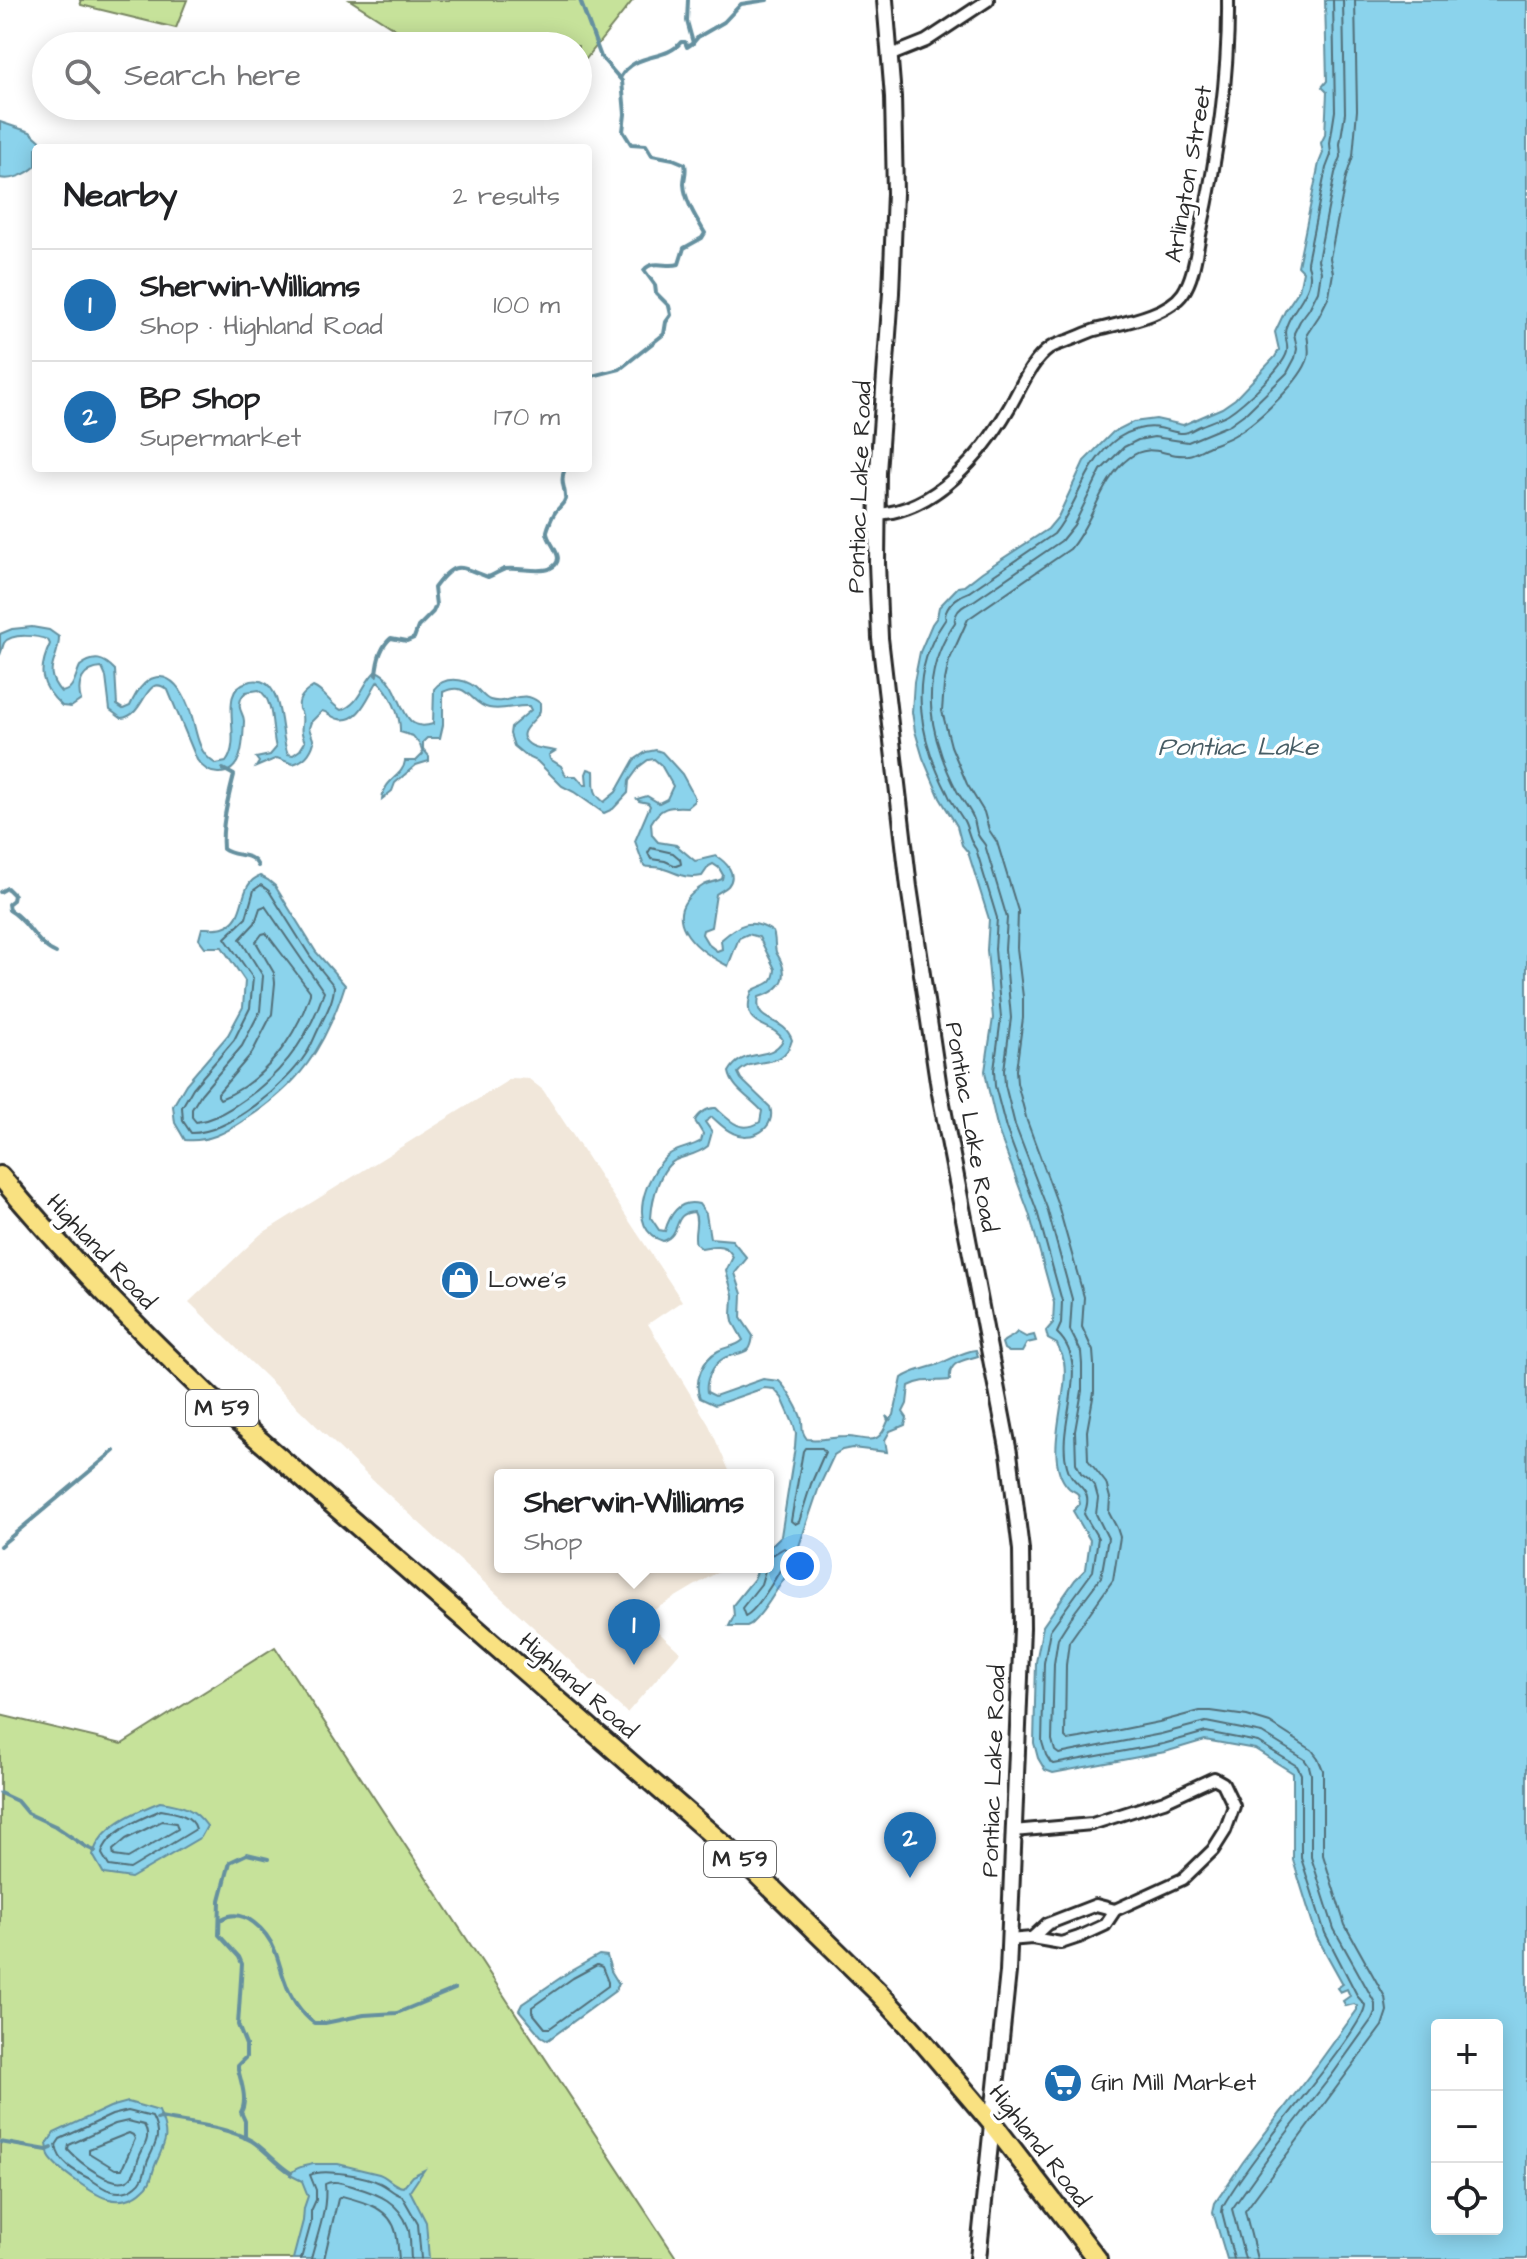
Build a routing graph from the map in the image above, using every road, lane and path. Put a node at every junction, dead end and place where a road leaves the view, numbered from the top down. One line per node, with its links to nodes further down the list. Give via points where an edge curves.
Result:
1 (885, 0): 4 (street, Pontiac Lake Road)
2 (988, 0): 4 (street, via 926,41)
3 (1228, 0): 5 (street, Arlington Street, via 1229,46 1213,179 1183,294 1167,308 1050,348 1032,366 987,444 966,468 904,510)
4 (891, 55): 5 (street, Pontiac Lake Road, via 894,220)
5 (877, 514): 7 (street, Pontiac Lake Road, via 881,649 916,935 1019,1521 1022,1628)
6 (0, 1176): 11 (highway, Highland Road / M 59, via 86,1274 211,1398 762,1878 878,1992)
7 (1013, 1831): 8 (street, via 1092,1824 1214,1778 1223,1783 1234,1806 1213,1850 1183,1879); 10 (street, Pontiac Lake Road)
8 (1115, 1910): 9 (street, via 1096,1905 1047,1924); 9 (street, via 1105,1925 1061,1943)
9 (1032, 1938): 10 (street)
10 (1009, 1940): 11 (street, Pontiac Lake Road)
11 (992, 2123): 12 (street, Pontiac Lake Road); 13 (highway, Highland Road / M 59)
12 (978, 2259)
13 (1097, 2259)

